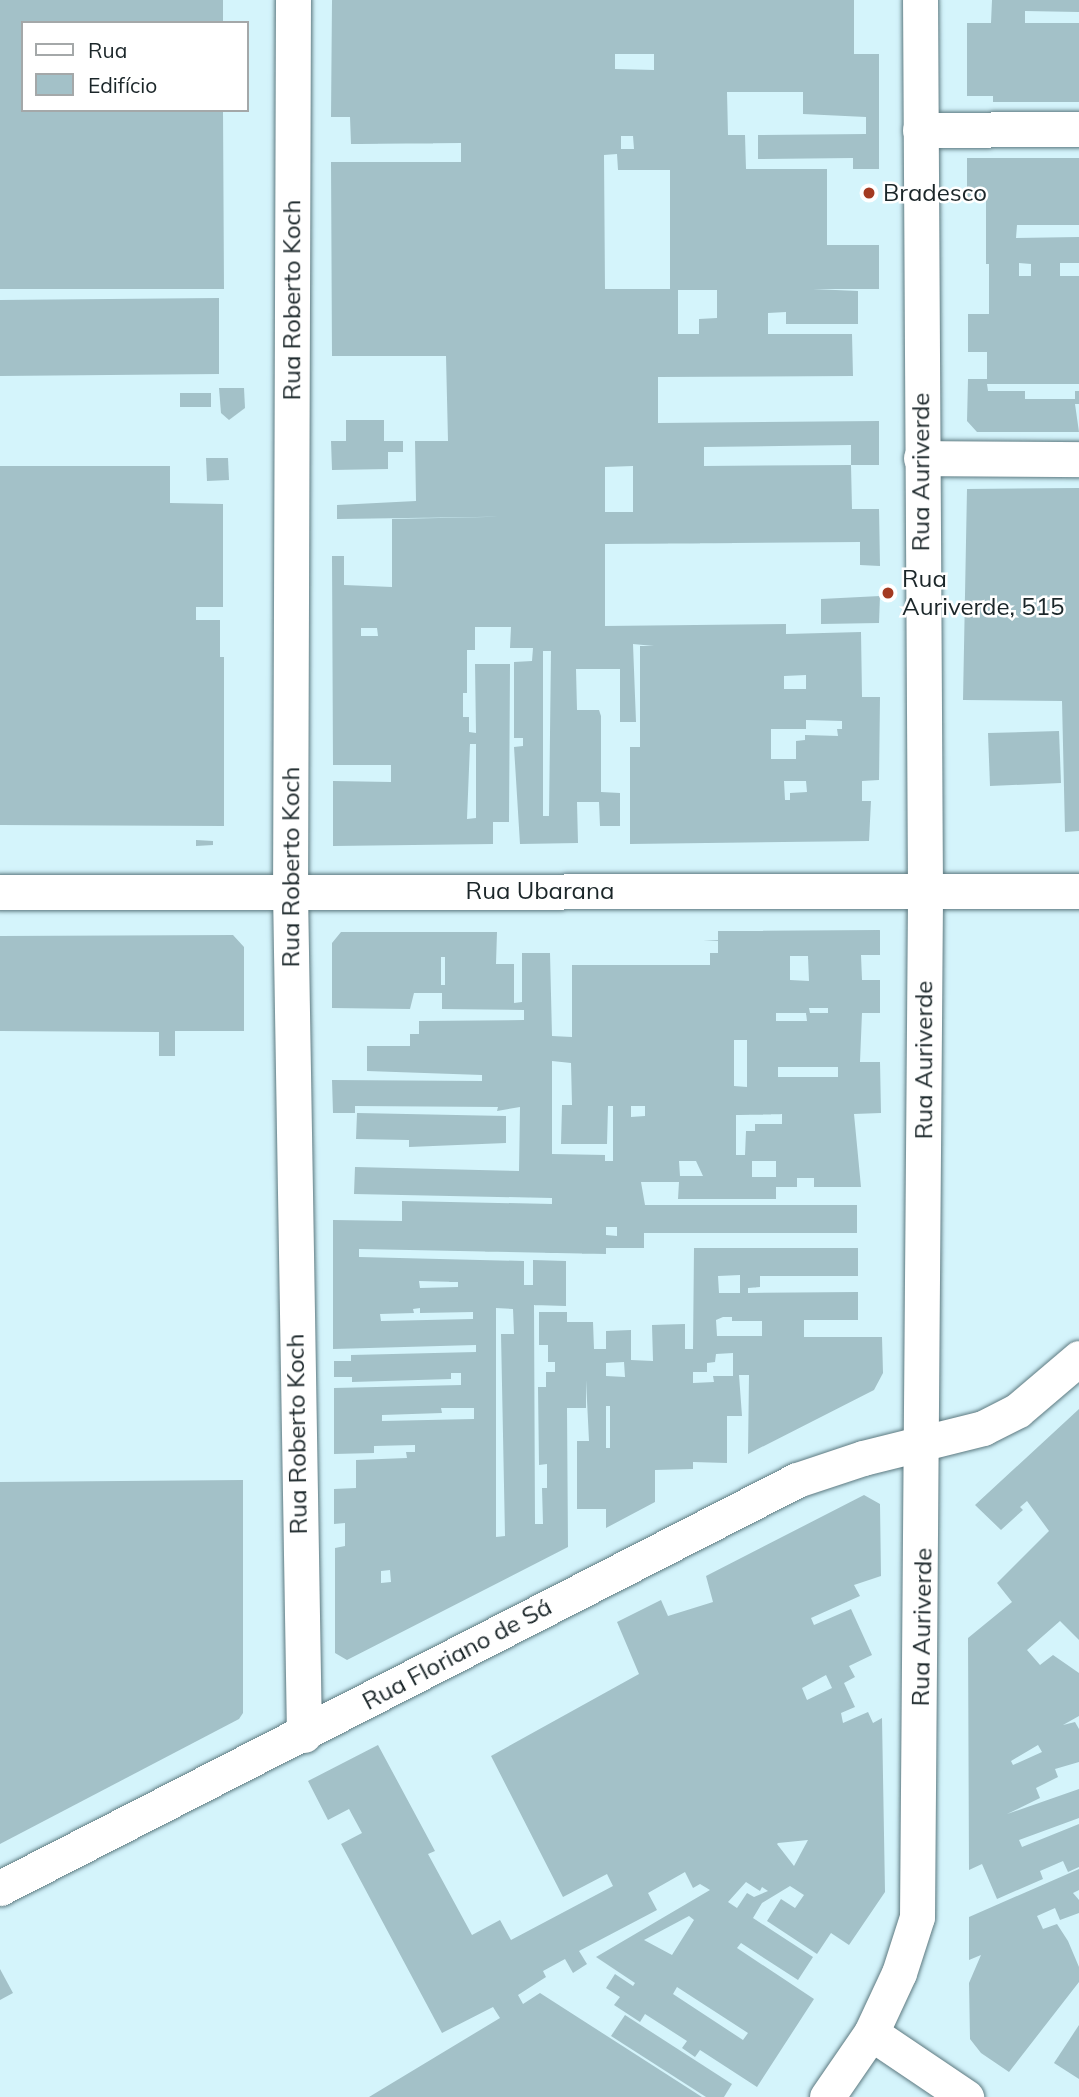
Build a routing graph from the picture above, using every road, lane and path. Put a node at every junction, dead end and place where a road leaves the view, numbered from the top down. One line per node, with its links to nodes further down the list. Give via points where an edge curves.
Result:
1 (293, 0): 8 (street, Rua Roberto Koch)
2 (920, 0): 4 (street, Rua Auriverde)
3 (1079, 129): 4 (street)
4 (920, 130): 5 (street, Rua Auriverde)
5 (921, 458): 6 (street); 7 (street, Rua Auriverde)
6 (1079, 459)
7 (925, 890): 8 (street, Rua Ubarana); 9 (street, Rua Ubarana); 12 (street, Rua Auriverde)
8 (290, 891): 10 (street, Rua Ubarana); 13 (street, Rua Roberto Koch)
9 (1079, 891)
10 (0, 892)
11 (1079, 1358): 12 (street, Rua Floriano de Sá, via 1018,1410 983,1428)
12 (923, 1444): 13 (street, Rua Floriano de Sá, via 863,1458 785,1486); 15 (street, Rua Auriverde, via 918,1917)
13 (304, 1735): 14 (street, Rua Floriano de Sá)
14 (0, 1888)
15 (871, 2033): 16 (street, Rua Auriverde); 17 (street)
16 (827, 2097)
17 (965, 2097)

